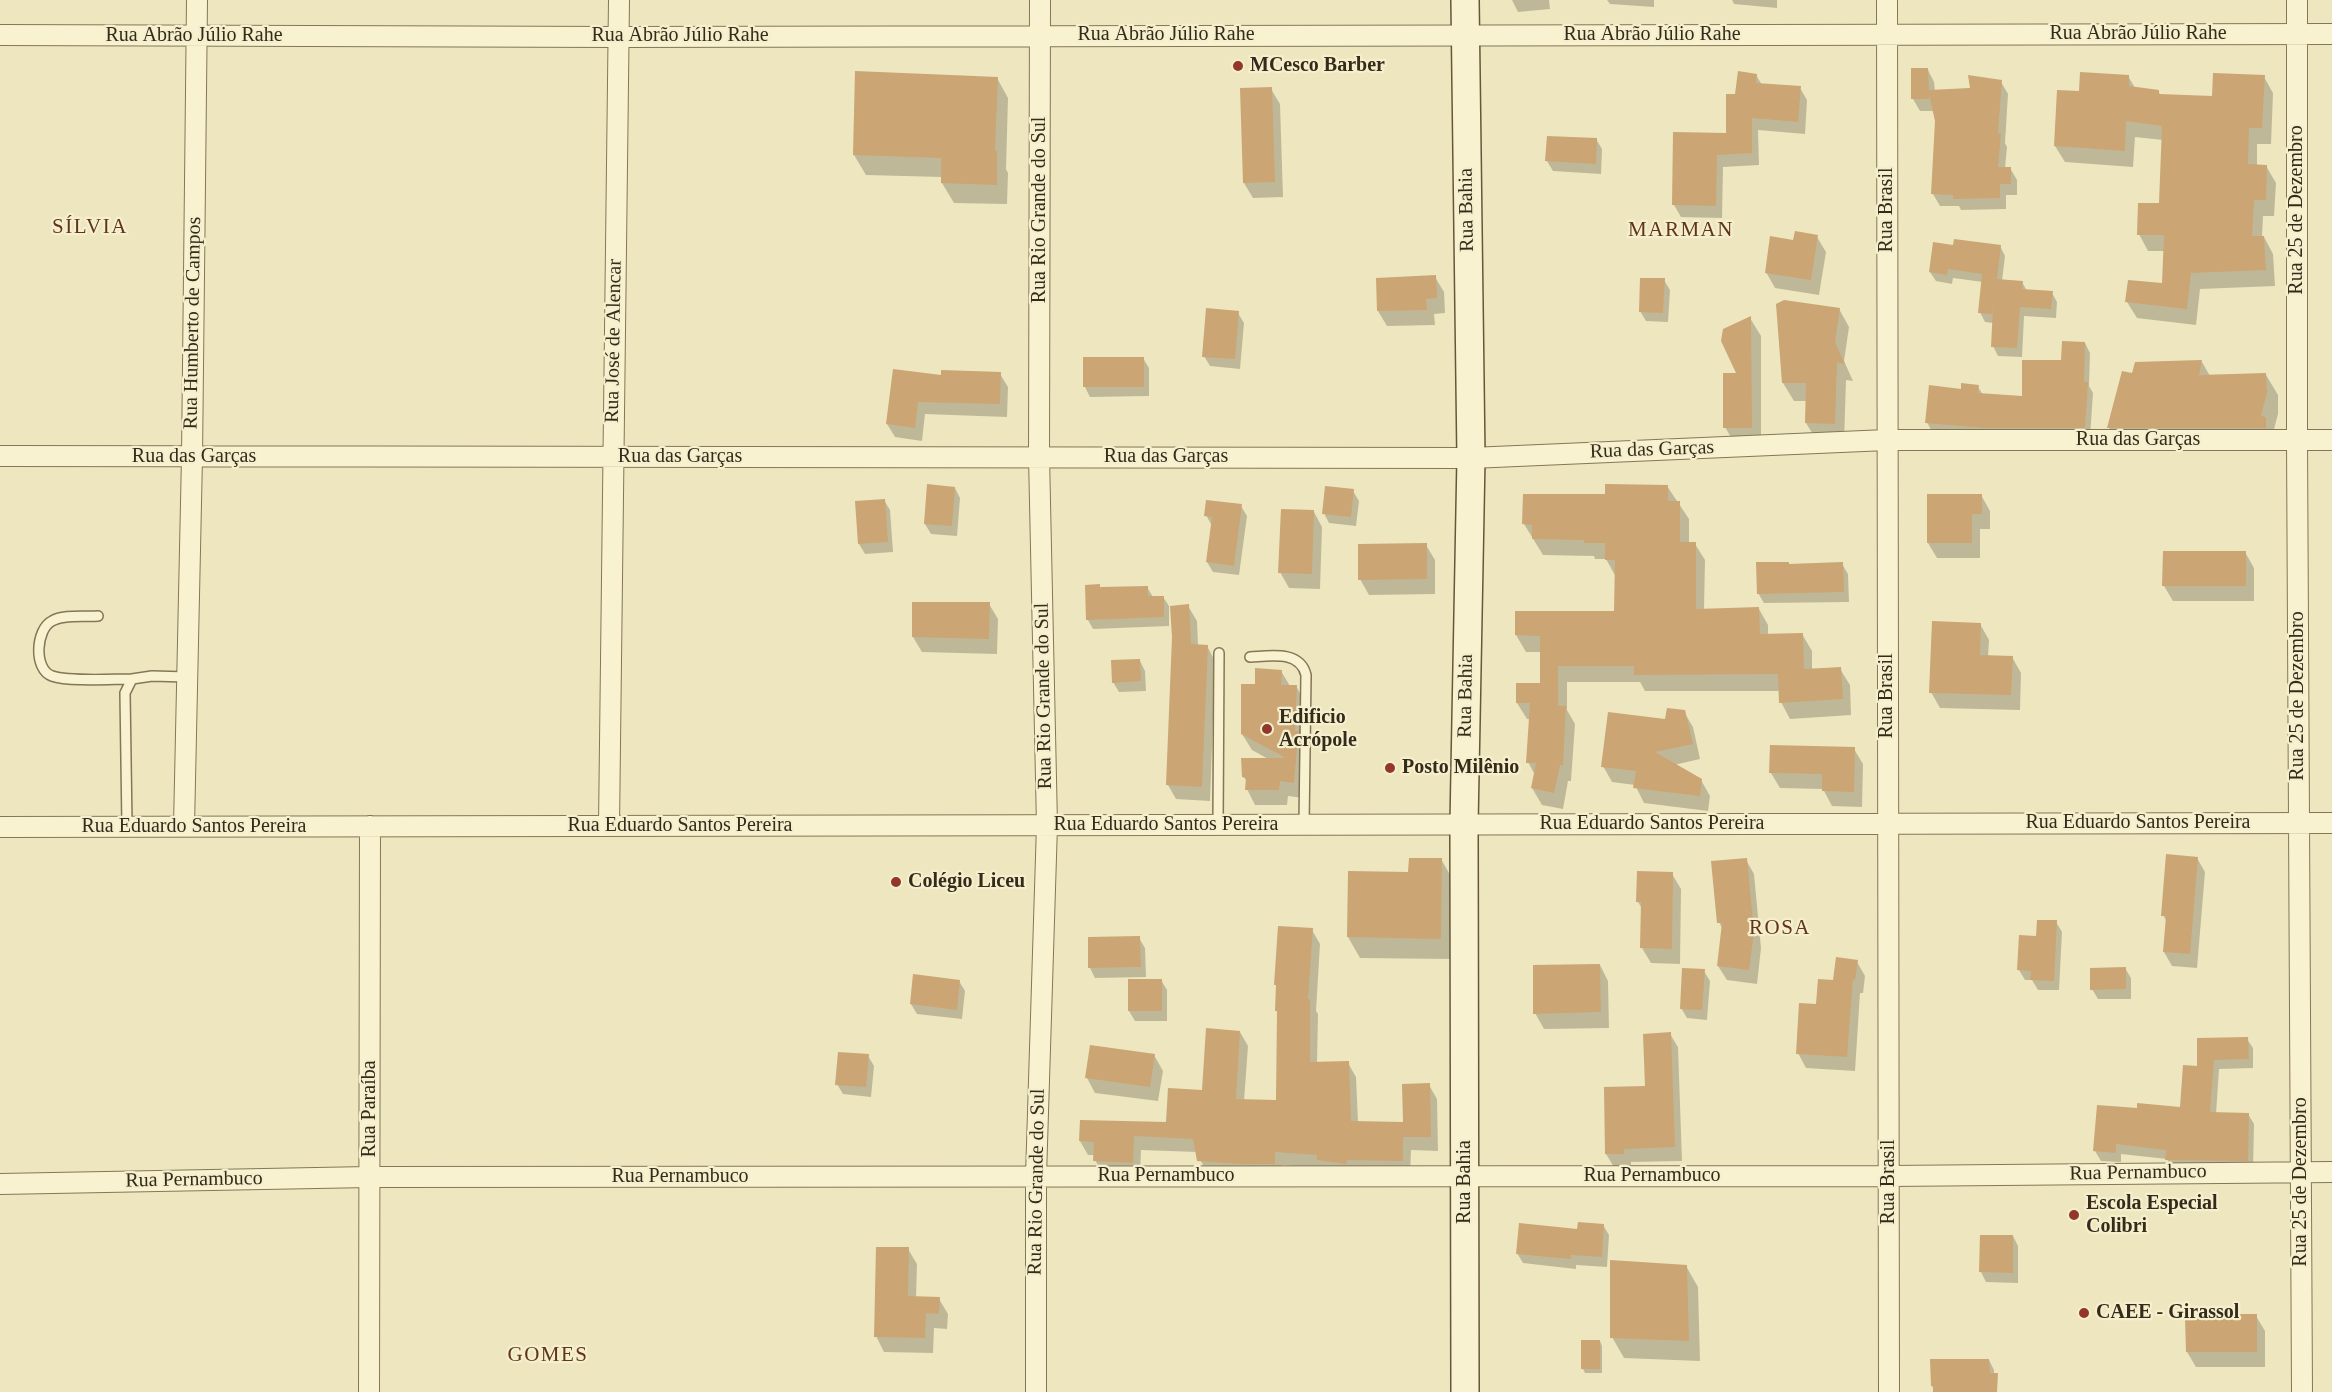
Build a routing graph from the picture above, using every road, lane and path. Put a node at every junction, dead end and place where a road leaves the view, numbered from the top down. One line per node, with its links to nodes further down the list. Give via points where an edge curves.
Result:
1 (197, 0): 11 (street, Rua Humberto de Campos)
2 (619, 0): 14 (street, Rua José de Alencar)
3 (1040, 0): 7 (street, Rua Rio Grande do Sul)
4 (1465, 0): 12 (main road, Rua Bahia)
5 (1887, 0): 13 (street, Rua Brasil)
6 (2297, 0): 8 (street, Rua 25 de Dezembro)
7 (1040, 34): 12 (street, Rua Abrão Júlio Rahe); 14 (street, Rua Abrão Júlio Rahe); 19 (street, Rua Rio Grande do Sul)
8 (2297, 34): 9 (street, Rua Abrão Júlio Rahe); 13 (street, Rua Abrão Júlio Rahe); 16 (street, Rua 25 de Dezembro)
9 (2332, 34)
10 (0, 35): 11 (street, Rua Abrão Júlio Rahe)
11 (197, 36): 14 (street, Rua Abrão Júlio Rahe); 20 (street, Rua Humberto de Campos)
12 (1464, 36): 13 (street, Rua Abrão Júlio Rahe); 22 (main road, Rua Bahia)
13 (1887, 36): 15 (street, Rua Brasil)
14 (618, 37): 21 (street, Rua José de Alencar)
15 (1887, 440): 16 (street, Rua das Garças); 22 (street, Rua das Garças); 31 (street, Rua Brasil)
16 (2297, 440): 17 (street, Rua das Garças); 28 (street, Rua 25 de Dezembro)
17 (2332, 440)
18 (0, 456): 20 (street, Rua das Garças)
19 (1039, 456): 21 (street, Rua das Garças); 22 (street, Rua das Garças); 32 (street, Rua Rio Grande do Sul)
20 (192, 457): 21 (street, Rua das Garças); 26 (street, Rua Humberto de Campos)
21 (613, 457): 38 (street, Rua José de Alencar)
22 (1471, 458): 30 (main road, Rua Bahia)
23 (98, 616): 27 (lane, via 55,619 46,624 41,632 40,662 44,670 65,678)
24 (1219, 653): 33 (lane)
25 (1250, 657): 34 (lane, via 1283,656 1304,665)
26 (187, 677): 27 (lane); 36 (street, Rua Humberto de Campos)
27 (132, 679): 35 (lane, via 125,693)
28 (2299, 823): 29 (street, Rua Eduardo Santos Pereira); 31 (street, Rua Eduardo Santos Pereira); 40 (street, Rua 25 de Dezembro)
29 (2332, 823)
30 (1464, 824): 31 (street, Rua Eduardo Santos Pereira); 34 (street, Rua Eduardo Santos Pereira); 43 (main road, Rua Bahia)
31 (1888, 824): 44 (street, Rua Brasil)
32 (1047, 825): 33 (street, Rua Eduardo Santos Pereira); 38 (street, Rua Eduardo Santos Pereira); 42 (street, Rua Rio Grande do Sul)
33 (1218, 825): 34 (street, Rua Eduardo Santos Pereira)
34 (1304, 825)
35 (127, 826): 36 (street, Rua Eduardo Santos Pereira); 39 (street, Rua Eduardo Santos Pereira)
36 (184, 826): 37 (street, Rua Eduardo Santos Pereira)
37 (370, 826): 38 (street, Rua Eduardo Santos Pereira); 45 (street, Rua Paraíba)
38 (609, 826)
39 (0, 827)
40 (2301, 1171): 41 (street, Rua Pernambuco); 44 (street, Rua Pernambuco); 51 (street, Rua 25 de Dezembro)
41 (2332, 1172)
42 (1036, 1176): 43 (street, Rua Pernambuco); 45 (street, Rua Pernambuco); 48 (street, Rua Rio Grande do Sul)
43 (1464, 1176): 44 (street, Rua Pernambuco); 49 (main road, Rua Bahia)
44 (1888, 1176): 50 (street, Rua Brasil)
45 (369, 1177): 46 (street, Rua Pernambuco); 47 (street, Rua Paraíba)
46 (0, 1184)
47 (369, 1392)
48 (1036, 1392)
49 (1465, 1392)
50 (1889, 1392)
51 (2302, 1392)

